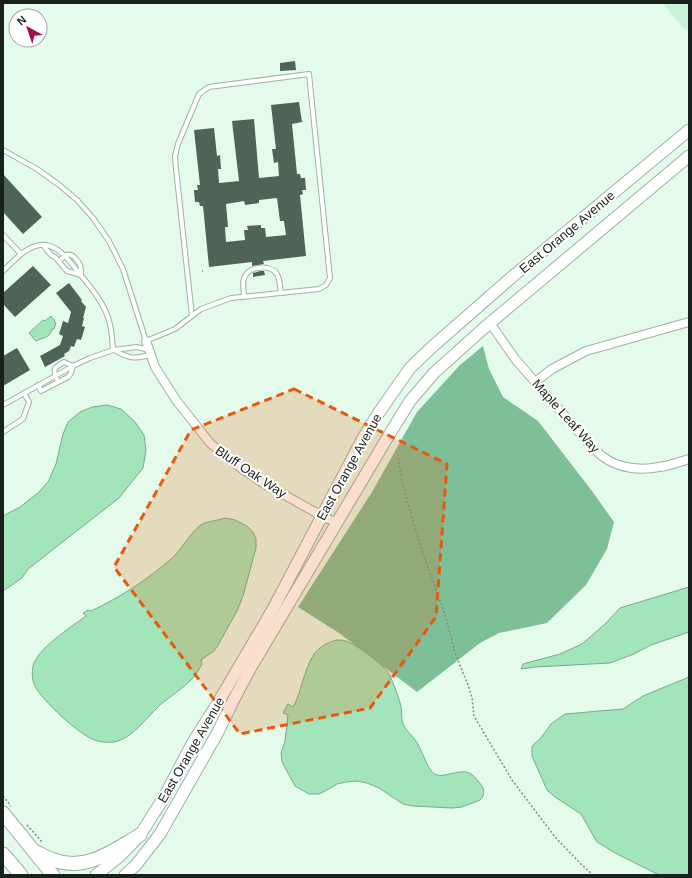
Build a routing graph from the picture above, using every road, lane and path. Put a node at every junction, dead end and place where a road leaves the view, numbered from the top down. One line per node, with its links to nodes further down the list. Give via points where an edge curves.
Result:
1 (689, 130): 29 (street, East Orange Avenue, via 512,277 410,368 363,438)
2 (3, 150): 16 (lane, via 58,184 93,218 109,241 123,269)
3 (689, 156): 15 (street, East Orange Avenue)
4 (3, 235): 6 (lane)
5 (42, 245): 6 (lane); 7 (lane, via 52,247); 8 (lane)
6 (21, 254): 9 (lane)
7 (65, 256): 8 (lane); 10 (lane)
8 (59, 261): 10 (lane, via 71,273)
9 (3, 271)
10 (80, 275): 17 (lane, via 98,296 104,308 109,321)
11 (282, 293): 12 (lane); 12 (lane, via 278,275 268,268 258,268 245,276); 13 (lane, via 319,289 326,285 330,278 309,74 209,87 199,94 175,156)
12 (244, 297): 13 (lane, via 213,304 200,309)
13 (192, 316): 16 (lane, via 175,329)
14 (689, 322): 22 (street, via 586,351 552,369)
15 (490, 323): 22 (street, Maple Leaf Way); 30 (street, East Orange Avenue, via 434,373 410,401)
16 (146, 341): 18 (street, Bluff Oak Way)
17 (113, 350): 18 (lane, via 137,347); 18 (lane, via 131,358); 19 (lane)
18 (150, 352): 29 (street, Bluff Oak Way, via 176,400 210,443 263,483)
19 (73, 366): 20 (lane); 20 (lane, via 64,362 55,367); 21 (lane, via 71,373)
20 (55, 376): 21 (lane); 23 (lane)
21 (58, 382): 23 (lane, via 41,391)
22 (535, 382): 28 (street, Maple Leaf Way, via 590,445 603,457 616,464 642,469)
23 (38, 385): 24 (lane)
24 (24, 393): 25 (lane); 26 (lane, via 29,402 23,419)
25 (3, 405)
26 (3, 432)
27 (398, 458): 41 (path, via 418,542 468,685 474,716 512,780 555,837)
28 (689, 459)
29 (322, 516): 30 (street, Bluff Oak Way); 34 (street, East Orange Avenue, via 273,609)
30 (337, 523): 40 (street, East Orange Avenue, via 250,668 218,732 160,834)
31 (3, 796): 32 (path)
32 (8, 810): 35 (main road)
33 (27, 826): 35 (path)
34 (140, 835): 35 (main road, via 101,857 76,864 53,860); 39 (street, East Orange Avenue, via 120,856)
35 (38, 847): 38 (main road)
36 (3, 854): 37 (main road)
37 (21, 875)
38 (53, 875)
39 (96, 875)
40 (125, 875)
41 (593, 875)

